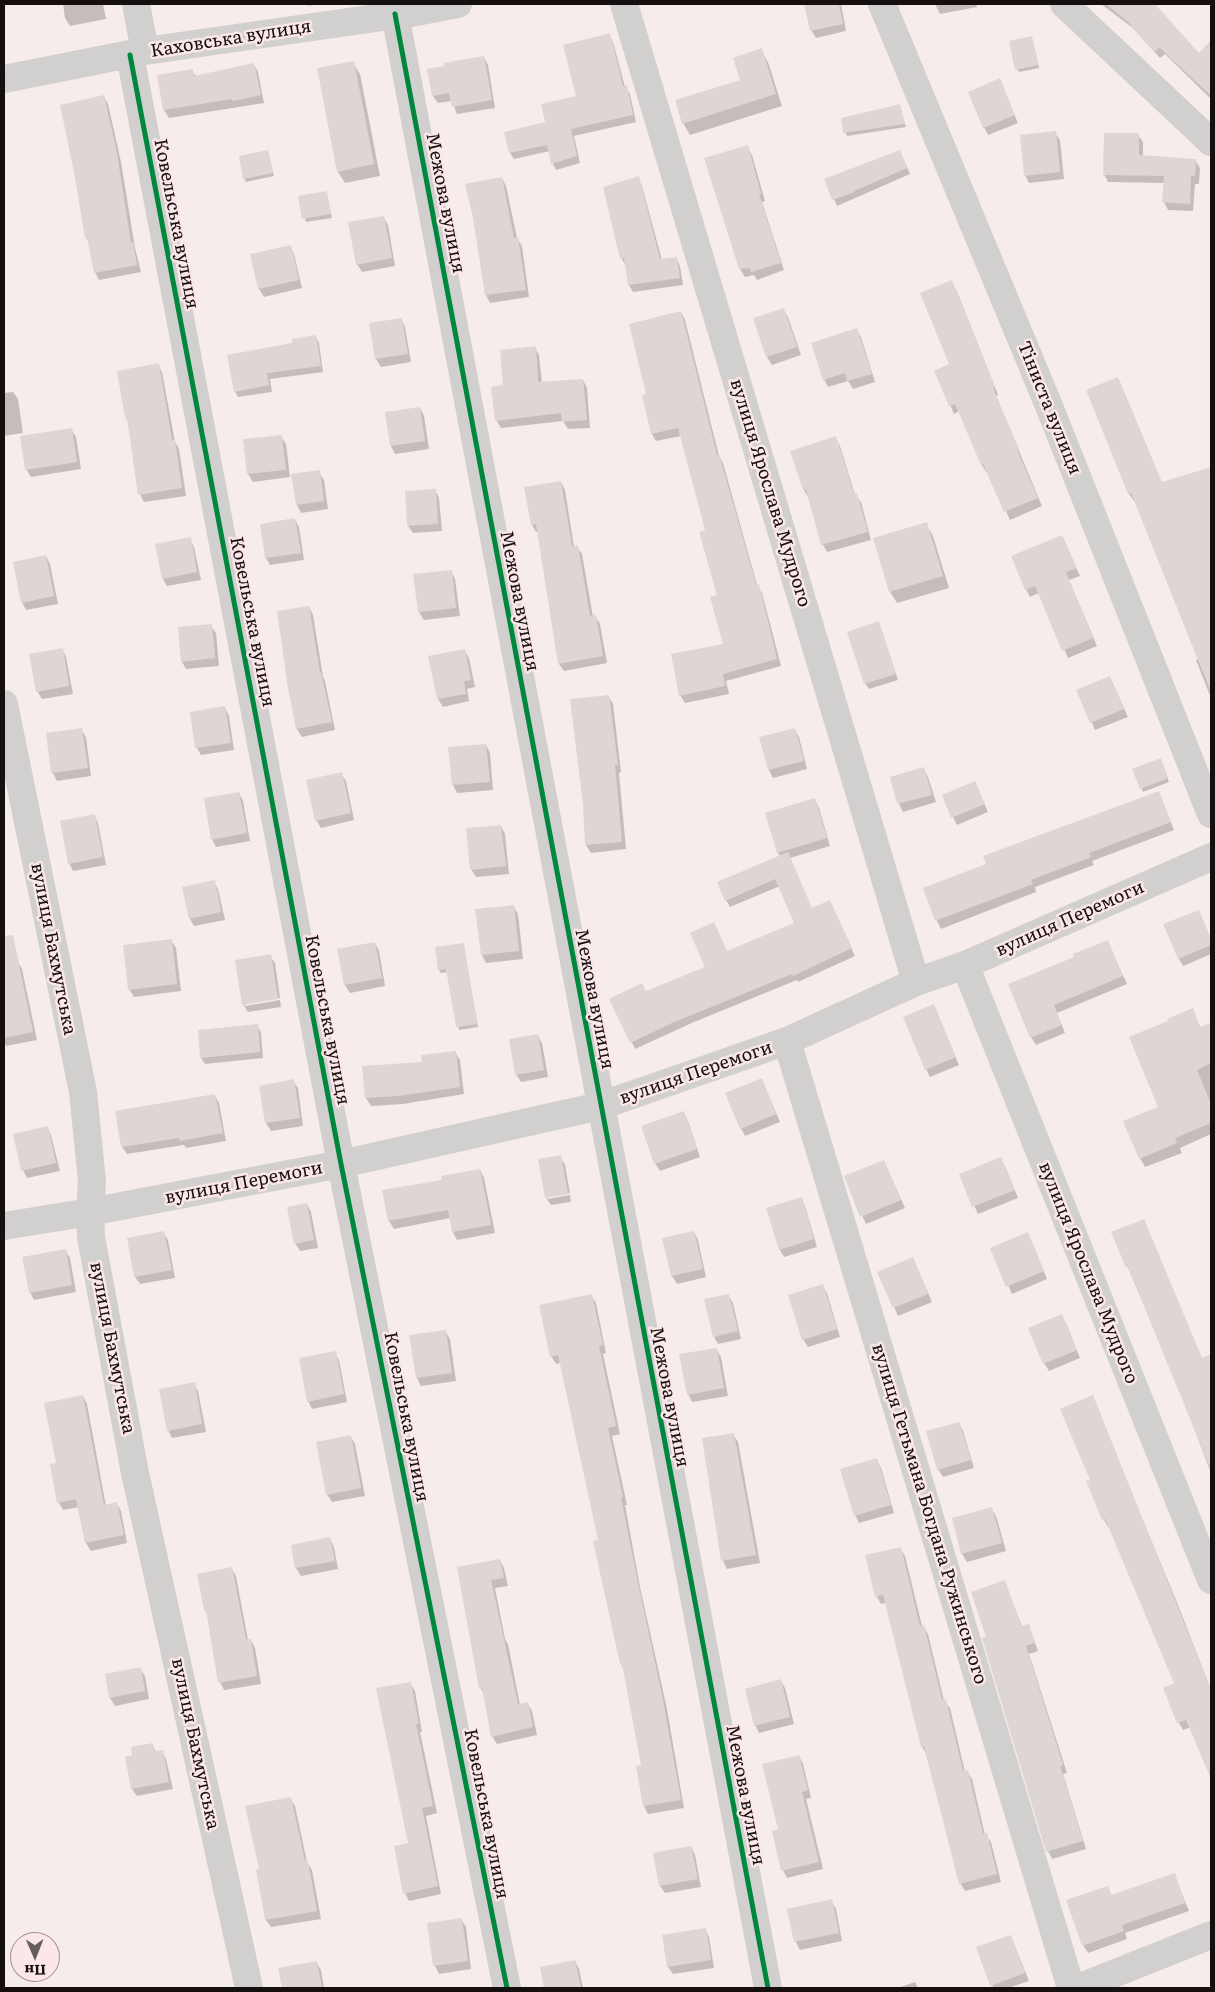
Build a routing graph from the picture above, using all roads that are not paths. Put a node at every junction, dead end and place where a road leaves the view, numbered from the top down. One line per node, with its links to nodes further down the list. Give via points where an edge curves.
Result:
1 (136, 4): 7 (street, Ковельська вулиця)
2 (458, 4): 6 (street, Каховська вулиця)
3 (624, 4): 14 (street, вулиця Ярослава Мудрого)
4 (882, 4): 11 (street, Тіниста вулиця, via 1049,406)
5 (1064, 4): 9 (street)
6 (405, 10): 7 (street, Каховська вулиця); 16 (street, Межова вулиця)
7 (138, 53): 8 (street, Каховська вулиця); 17 (street, Ковельська вулиця)
8 (4, 79)
9 (1211, 142)
10 (4, 704): 18 (street, вулиця Бахмутська, via 83,1092 92,1181)
11 (1211, 814)
12 (1211, 857): 13 (street, вулиця Перемоги)
13 (965, 965): 14 (street, вулиця Перемоги); 20 (street, вулиця Ярослава Мудрого)
14 (916, 982): 15 (street, вулиця Перемоги)
15 (787, 1041): 16 (street, вулиця Перемоги); 25 (street, вулиця Гетьмана Богдана Ружинського)
16 (600, 1106): 17 (street, вулиця Перемоги); 24 (street, Межова вулиця)
17 (340, 1164): 18 (street, вулиця Перемоги); 23 (street, Ковельська вулиця)
18 (90, 1212): 19 (street, вулиця Перемоги); 22 (street, вулиця Бахмутська, via 91,1237 135,1473)
19 (4, 1226)
20 (1211, 1580)
21 (1211, 1935): 26 (street)
22 (249, 1988)
23 (507, 1988)
24 (768, 1988)
25 (1071, 1988)
26 (1078, 1988)

